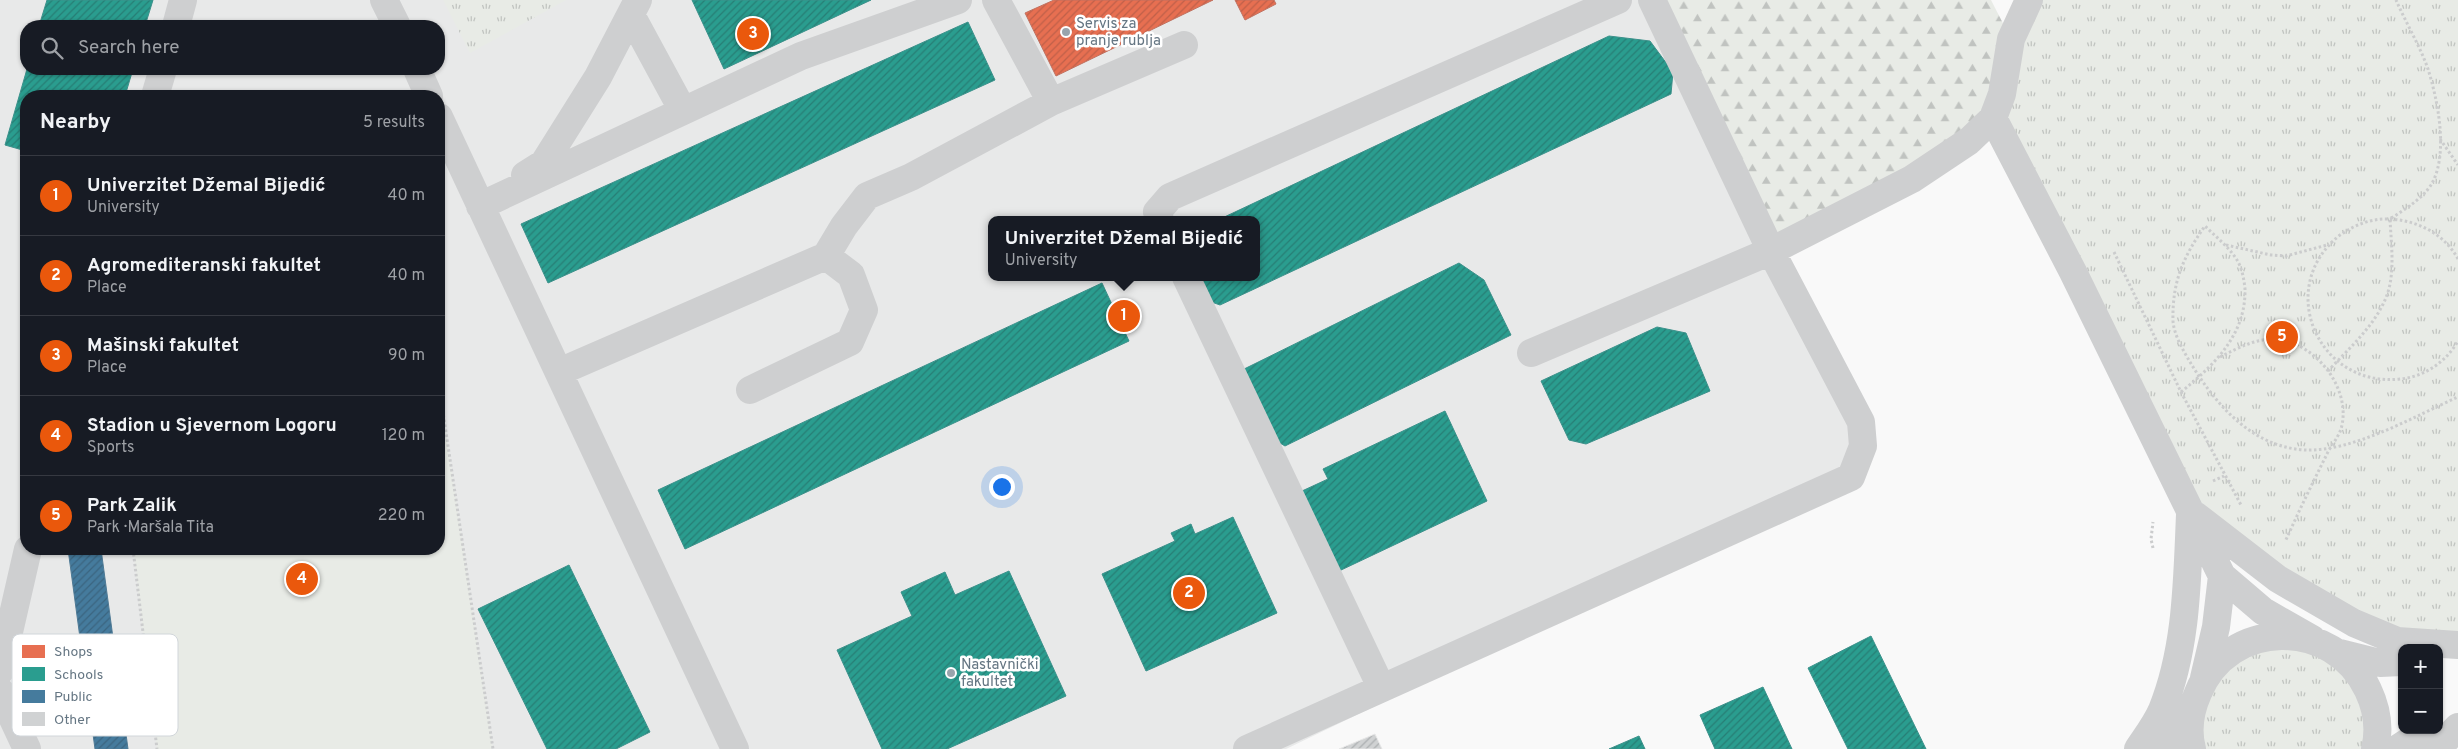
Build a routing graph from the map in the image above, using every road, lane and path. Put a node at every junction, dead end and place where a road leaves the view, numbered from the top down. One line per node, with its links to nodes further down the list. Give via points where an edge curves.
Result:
1 (183, 0): 10 (street)
2 (384, 0): 11 (street)
3 (958, 0): 18 (street, via 801,56)
4 (996, 0): 17 (street)
5 (1618, 0): 24 (street, via 1170,197 1157,212)
6 (1652, 0): 28 (street)
7 (2029, 0): 19 (street, via 2011,39 2002,94)
8 (2396, 0): 21 (path, via 2428,69)
9 (634, 7): 18 (street); 23 (street, via 598,77 544,163)
10 (178, 20)
11 (394, 20)
12 (1184, 45): 17 (street)
13 (161, 75): 15 (street)
14 (419, 75): 16 (street)
15 (158, 90)
16 (426, 90)
17 (1051, 102): 30 (street, via 911,177 867,196)
18 (683, 111): 23 (street)
19 (1993, 118): 28 (street, via 1969,141 1912,179); 46 (street)
20 (445, 130): 23 (street)
21 (2440, 138): 22 (path); 25 (path, via 2438,171 2431,184 2415,202)
22 (2458, 165)
23 (480, 206): 38 (street)
24 (1158, 216)
25 (2390, 219): 27 (path, via 2377,219 2350,228); 31 (path, via 2405,220 2430,230 2452,248); 36 (path, via 2392,270 2384,303)
26 (2226, 245): 27 (path, via 2286,256); 35 (path, via 2238,260 2244,279 2245,302 2232,340); 39 (path, via 2205,226 2187,252 2174,294 2173,323 2177,337)
27 (2328, 245): 36 (path, via 2314,267 2308,292 2310,318 2320,342)
28 (1771, 251): 34 (street); 60 (street, via 1861,422 1863,446 1850,476)
29 (2114, 252): 41 (path)
30 (826, 256): 38 (street); 40 (street, via 851,275 864,310 850,342)
31 (2458, 259)
32 (1188, 281): 60 (street)
33 (2458, 341): 36 (path, via 2433,368 2410,378 2384,381 2358,375)
34 (1531, 352)
35 (2220, 357): 37 (path, via 2247,344 2282,340 2301,348); 39 (path)
36 (2336, 362): 37 (path)
37 (2328, 371): 44 (path, via 2341,395 2342,411 2340,429)
38 (559, 372): 65 (street)
39 (2199, 377): 41 (path); 44 (path, via 2235,419 2265,440 2306,450)
40 (750, 390)
41 (2181, 392): 45 (path)
42 (2458, 397): 44 (path, via 2362,440)
43 (445, 425): 73 (path)
44 (2330, 448): 47 (path)
45 (2243, 508)
46 (2190, 511): 50 (street); 53 (street, via 2278,580 2354,624 2397,641); 77 (street, via 2186,596 2178,663 2161,712)
47 (2284, 543)
48 (27, 555): 58 (street)
49 (134, 555): 51 (path)
50 (2222, 576): 52 (street, via 2263,611); 59 (street, via 2216,628)
51 (143, 634)
52 (2312, 639): 55 (street); 59 (street, via 2280,635 2250,641 2224,656)
53 (2458, 645)
54 (2458, 649): 56 (street)
55 (2340, 653): 57 (street, via 2380,663); 80 (street, via 2362,676 2375,705 2378,737)
56 (2443, 654)
57 (2398, 662)
58 (0, 671)
59 (2203, 680): 62 (street)
60 (1381, 687): 76 (street)
61 (0, 691): 64 (street)
62 (2192, 708): 78 (street); 79 (street, via 2189,738)
63 (2458, 712): 66 (street)
64 (12, 717)
65 (722, 720): 74 (street); 75 (street)
66 (2443, 721)
67 (2458, 727): 82 (street)
68 (2420, 734): 81 (street)
69 (21, 736): 71 (street)
70 (155, 736): 72 (path)
71 (27, 749)
72 (157, 749)
73 (493, 749)
74 (714, 749)
75 (735, 749)
76 (1247, 749)
77 (2138, 749)
78 (2168, 749)
79 (2192, 749)
80 (2375, 749)
81 (2397, 749)
82 (2437, 749)

